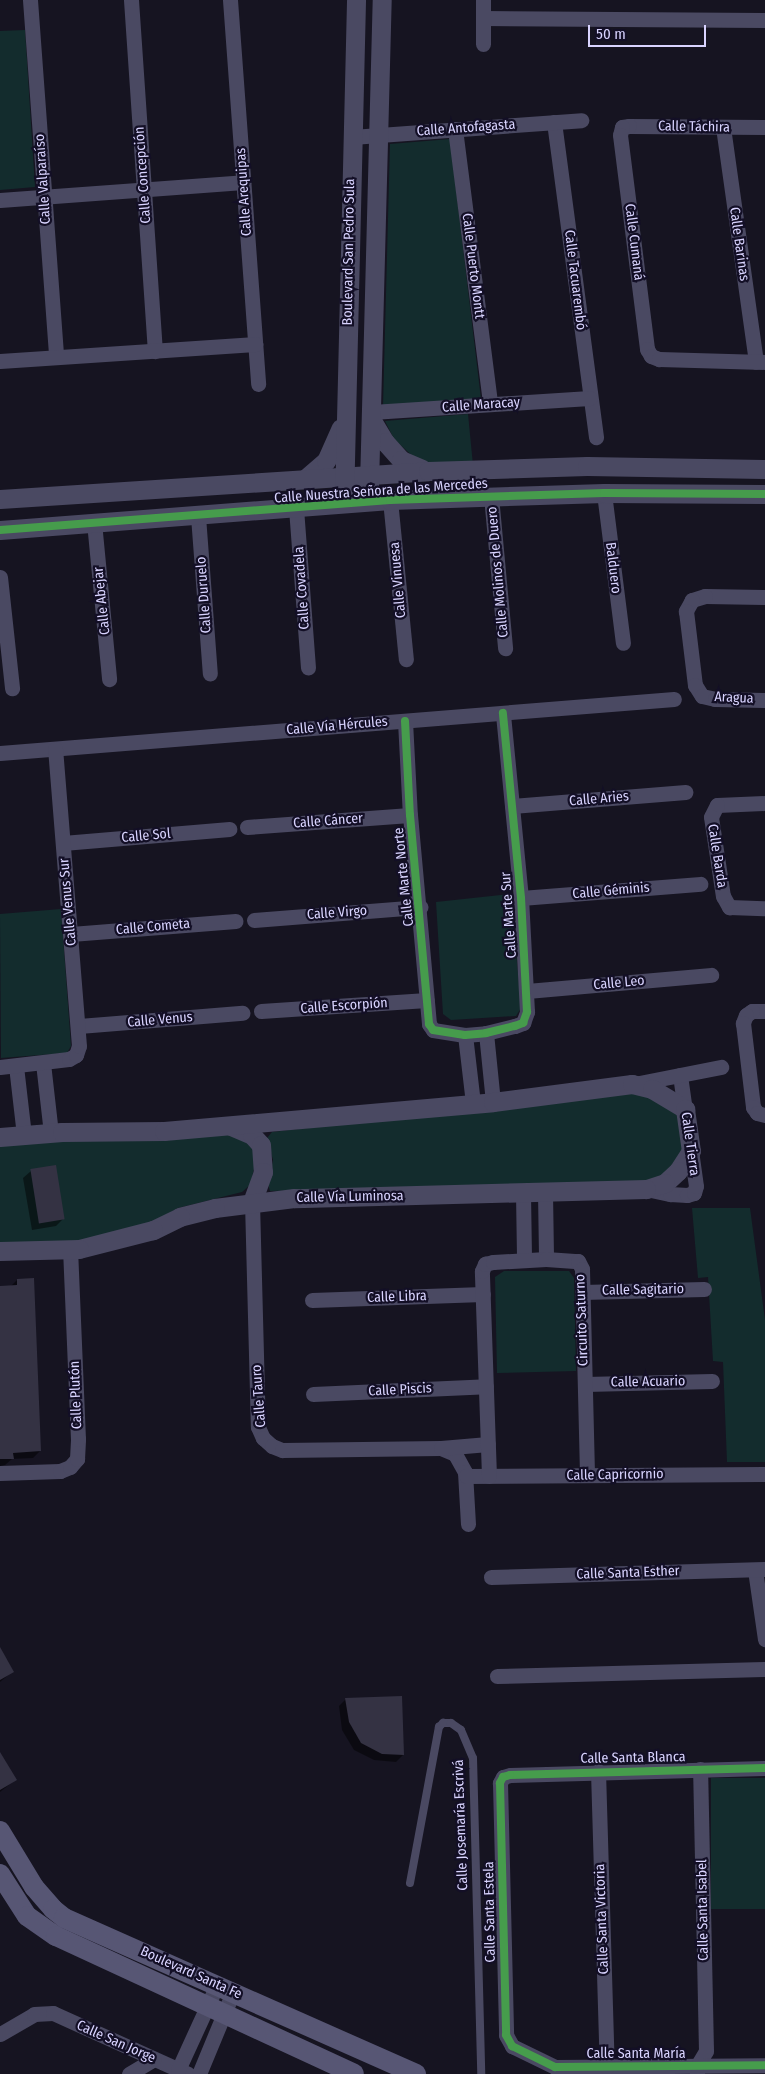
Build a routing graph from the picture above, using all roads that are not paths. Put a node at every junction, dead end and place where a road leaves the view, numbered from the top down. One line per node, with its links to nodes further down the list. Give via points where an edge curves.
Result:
1 (30, 0): 20 (street, Calle Valparaíso)
2 (131, 0): 19 (street, Calle Concepción)
3 (230, 0): 18 (street, Calle Arequipas)
4 (356, 0): 17 (street, Boulevard San Pedro Sula)
5 (382, 0): 16 (street, Boulevard San Pedro Sula)
6 (483, 0): 7 (street)
7 (483, 18): 8 (street); 9 (street)
8 (765, 20)
9 (483, 44)
10 (581, 120): 11 (street, Calle Antofagasta)
11 (554, 122): 15 (street, Calle Antofagasta); 28 (street, Calle Tacuarembó)
12 (723, 127): 13 (street, Calle Táchira); 14 (street, Calle Táchira); 26 (street, Calle Barinas)
13 (622, 128): 26 (street, Calle Cumaná, via 620,135 647,349 651,356 659,359)
14 (765, 128)
15 (455, 129): 16 (street, Calle Antofagasta); 29 (street, Calle Puerto Montt)
16 (379, 135): 17 (street, Calle Antofagasta); 30 (street, Boulevard San Pedro Sula)
17 (352, 137): 31 (street, Boulevard San Pedro Sula)
18 (243, 182): 19 (street); 22 (street, Calle Arequipas)
19 (144, 190): 20 (street); 23 (street, Calle Concepción)
20 (44, 196): 21 (street); 24 (street, Calle Valparaíso)
21 (0, 200)
22 (255, 344): 23 (street); 27 (street, Calle Arequipas)
23 (155, 351): 24 (street)
24 (56, 357): 25 (street)
25 (0, 361)
26 (760, 362)
27 (258, 384)
28 (590, 398): 29 (street, Calle Maracay); 32 (street, Calle Tacuarembó)
29 (490, 404): 30 (street, Calle Maracay)
30 (372, 415): 35 (street, via 385,442 401,460); 36 (street, Boulevard San Pedro Sula)
31 (345, 418): 37 (street, Boulevard San Pedro Sula); 38 (street, via 326,461)
32 (596, 437)
33 (587, 466): 34 (street, Calle Nuestra Señora de las Mercedes); 35 (street, Calle Nuestra Señora de las Mercedes); 39 (street)
34 (765, 469)
35 (428, 471): 36 (street, Calle Nuestra Señora de las Mercedes)
36 (369, 475): 37 (street, Calle Nuestra Señora de las Mercedes); 44 (street, Boulevard San Pedro Sula)
37 (343, 476): 38 (street, Calle Nuestra Señora de las Mercedes); 45 (street, Boulevard San Pedro Sula)
38 (305, 479): 42 (street, Calle Nuestra Señora de las Mercedes)
39 (596, 493): 40 (street, Calle Nuestra Señora de las Mercedes); 41 (street, Calle Nuestra Señora de las Mercedes); 52 (street, Balduero)
40 (765, 494)
41 (491, 496): 43 (street, Calle Nuestra Señora de las Mercedes); 53 (street, Calle Molinos de Duero)
42 (0, 499)
43 (390, 500): 44 (street, Calle Nuestra Señora de las Mercedes); 54 (street, Calle Vinuesa)
44 (369, 502): 45 (street, Calle Nuestra Señora de las Mercedes)
45 (344, 503): 46 (street, Calle Nuestra Señora de las Mercedes)
46 (296, 508): 47 (street, Calle Nuestra Señora de las Mercedes); 55 (street, Calle Covadela)
47 (198, 516): 48 (street, Calle Nuestra Señora de las Mercedes); 56 (street, Calle Duruelo)
48 (94, 522): 49 (street, Calle Nuestra Señora de las Mercedes); 57 (street, Calle Abejar)
49 (0, 530)
50 (0, 577): 58 (street)
51 (765, 596): 60 (street, Aragua, via 705,596 692,600 686,611 695,686 702,696)
52 (623, 643)
53 (505, 648)
54 (406, 659)
55 (308, 668)
56 (210, 674)
57 (110, 679)
58 (12, 688)
59 (674, 699): 61 (street, Calle Vía Hércules)
60 (765, 700)
61 (503, 713): 62 (street, Calle Vía Hércules); 67 (street, Calle Marte Sur)
62 (405, 721): 63 (street, Calle Vía Hércules); 68 (street, Calle Marte Norte)
63 (55, 749): 64 (street, Calle Vía Hércules); 71 (street, Calle Venus Sur)
64 (0, 753)
65 (685, 792): 67 (street, Calle Aries)
66 (765, 803): 75 (street, Calle Barda, via 717,805 710,817 723,896 729,907)
67 (512, 806): 73 (street, Calle Marte Sur)
68 (410, 815): 69 (street, Calle Cáncer); 74 (street, Calle Marte Norte)
69 (247, 828)
70 (229, 829): 71 (street, Calle Sol)
71 (63, 843): 78 (street, Calle Venus Sur)
72 (700, 884): 73 (street, Calle Géminis)
73 (521, 898): 80 (street, Calle Marte Sur)
74 (420, 907): 76 (street, Calle Virgo); 81 (street, Calle Marte Norte)
75 (765, 908)
76 (254, 920)
77 (235, 921): 78 (street, Calle Cometa)
78 (71, 934): 85 (street, Calle Venus Sur)
79 (711, 975): 80 (street, Calle Leo)
80 (527, 991): 87 (street, Calle Marte Sur, via 527,1012 523,1023)
81 (427, 1000): 83 (street, Calle Escorpión); 86 (street, Calle Marte Norte, via 429,1024)
82 (765, 1011): 98 (street, via 752,1011 743,1023 753,1108)
83 (261, 1012)
84 (242, 1013): 85 (street, Calle Venus)
85 (79, 1026): 89 (street, Calle Venus Sur, via 76,1055)
86 (433, 1030): 88 (street, Calle Marte Sur)
87 (486, 1033): 88 (street, Calle Marte Sur); 95 (street)
88 (465, 1035): 96 (street)
89 (43, 1064): 90 (street); 100 (street)
90 (16, 1066): 91 (street); 101 (street)
91 (0, 1067)
92 (721, 1067): 93 (street)
93 (680, 1075): 94 (street); 97 (street, Calle Tierra)
94 (632, 1084): 95 (street); 97 (street, via 652,1088)
95 (493, 1102): 96 (street)
96 (472, 1103): 99 (street)
97 (685, 1109): 103 (street, Calle Tierra)
98 (761, 1114)
99 (227, 1125): 100 (street, via 164,1131); 107 (street, via 252,1135 260,1145 263,1172)
100 (52, 1133): 101 (street)
101 (24, 1135): 102 (street)
102 (0, 1137)
103 (691, 1151): 104 (street, Calle Vía Luminosa, via 678,1171 665,1183); 104 (street, Calle Tierra, via 694,1193 670,1194)
104 (646, 1189): 105 (street, Calle Vía Luminosa)
105 (545, 1192): 106 (street, Calle Vía Luminosa); 111 (street)
106 (523, 1193): 107 (street, Calle Vía Luminosa, via 294,1198); 110 (street)
107 (252, 1202): 108 (street, Calle Vía Luminosa, via 180,1217 153,1230); 121 (street, Calle Tauro, via 258,1427 263,1438 282,1450)
108 (70, 1249): 109 (street, Calle Vía Luminosa); 122 (street, Calle Plutón, via 77,1459 60,1471)
109 (0, 1251)
110 (524, 1260): 111 (street, Circuito Saturno); 114 (street, Circuito Saturno, via 486,1264 482,1271)
111 (546, 1260): 113 (street, Circuito Saturno, via 578,1261 582,1269)
112 (704, 1289): 113 (street, Calle Sagitario)
113 (582, 1292): 117 (street, Circuito Saturno)
114 (482, 1294): 115 (street, Calle Libra); 118 (street, Circuito Saturno)
115 (312, 1300)
116 (712, 1381): 117 (street, Calle Acuario)
117 (585, 1384): 124 (street, Circuito Saturno)
118 (486, 1386): 119 (street, Calle Piscis); 120 (street, Circuito Saturno)
119 (314, 1394)
120 (488, 1444): 121 (street, Calle Tauro); 126 (street, Circuito Saturno)
121 (441, 1448): 125 (street, via 454,1454 462,1463)
122 (0, 1474)
123 (765, 1474): 124 (street, Calle Capricornio)
124 (587, 1475): 126 (street, Calle Capricornio)
125 (466, 1476): 126 (street, Calle Capricornio); 127 (street)
126 (489, 1476)
127 (468, 1524)
128 (760, 1570): 129 (street, Calle Santa Esther); 130 (street)
129 (491, 1577)
130 (765, 1639)
131 (765, 1669): 132 (street)
132 (497, 1676)
133 (765, 1768): 134 (street, Calle Santa Blanca)
134 (700, 1769): 135 (street, Calle Santa Blanca); 144 (street, Calle Santa Isabel)
135 (598, 1772): 136 (street, Calle Santa Blanca); 147 (street, Calle Santa Victoria)
136 (503, 1777): 143 (street, Calle Santa Estela, via 500,1783 506,2035)
137 (0, 1831): 140 (main road, Boulevard Santa Fe, via 34,1887 64,1918)
138 (0, 1874): 141 (main road, Boulevard Santa Fe, via 27,1916 39,1926)
139 (410, 1883): 155 (lane, Calle Josemaría Escrivá, via 439,1728 443,1723 452,1723 461,1730 473,1758)
140 (225, 1989): 141 (street); 154 (main road, Boulevard Santa Fe)
141 (215, 2009): 150 (street); 152 (street); 153 (main road, Boulevard Santa Fe)
142 (0, 2034): 145 (street, Calle San Jorge, via 34,2014 53,2013)
143 (512, 2046): 147 (street, Calle Santa María, via 555,2067)
144 (706, 2051): 148 (street); 149 (street)
145 (154, 2059): 150 (street, Calle San Jorge); 151 (street)
146 (765, 2065): 149 (street, Calle Santa María)
147 (607, 2067): 148 (street, Calle Santa María)
148 (697, 2070): 149 (street, Calle Santa María)
149 (716, 2070)
150 (183, 2072)
151 (129, 2074)
152 (199, 2074)
153 (354, 2074)
154 (416, 2074)
155 (481, 2074)

